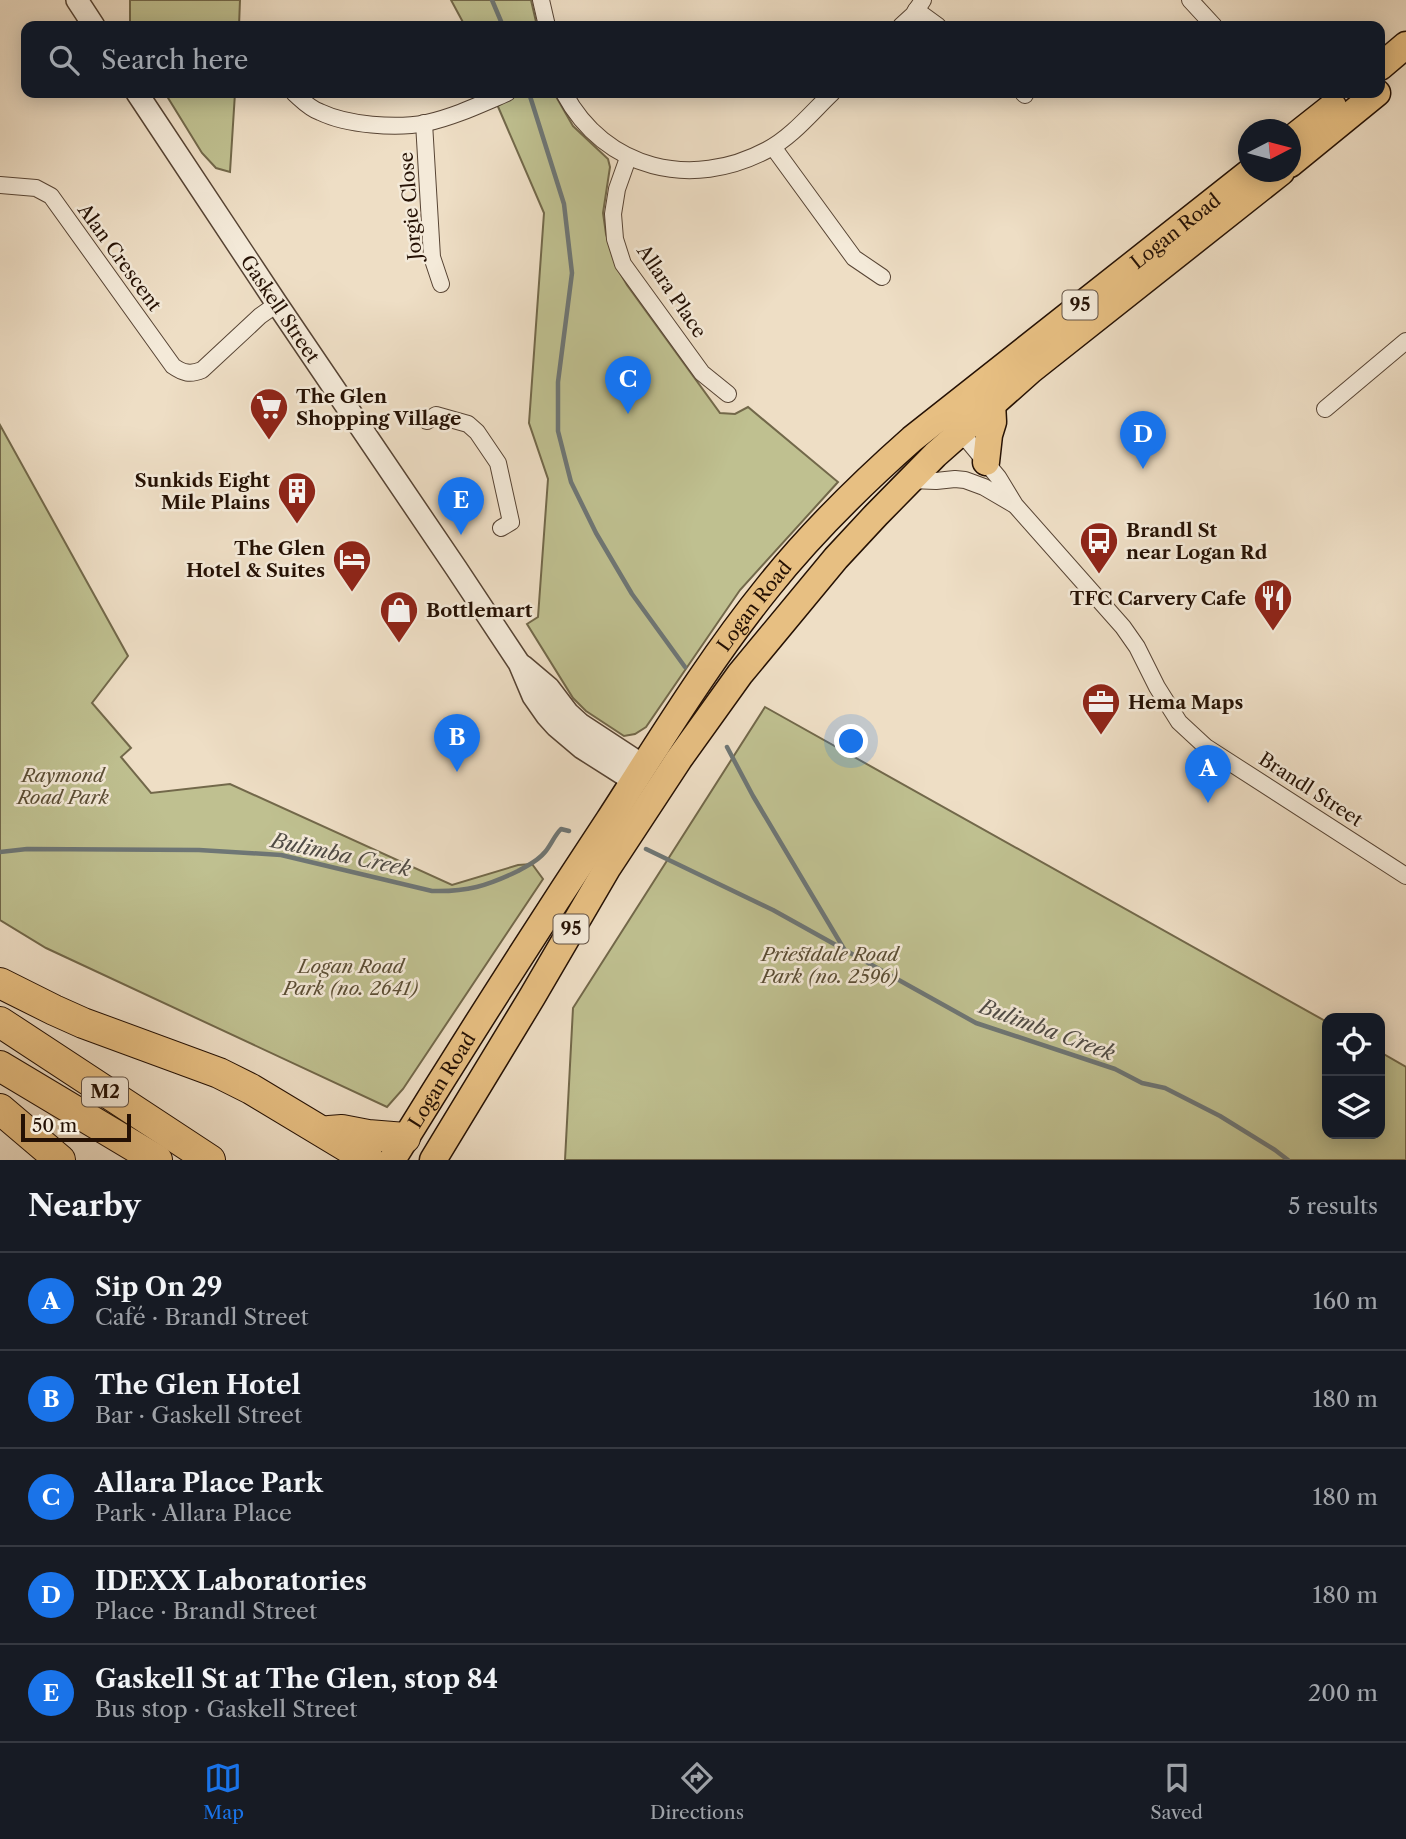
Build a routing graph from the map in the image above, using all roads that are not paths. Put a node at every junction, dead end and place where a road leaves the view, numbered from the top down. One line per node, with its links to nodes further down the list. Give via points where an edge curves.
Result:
1 (76, 0): 5 (street)
2 (541, 0): 6 (street)
3 (1190, 0): 9 (street)
4 (919, 5): 7 (street); 8 (street)
5 (91, 21)
6 (546, 21)
7 (905, 21)
8 (933, 21)
9 (1209, 21)
10 (1406, 45): 11 (main road)
11 (1385, 63)
12 (1406, 69): 13 (main road)
13 (1385, 86)
14 (140, 98): 31 (street, Gaskell Street)
15 (299, 98): 21 (street, via 321,113 350,121)
16 (496, 98): 21 (street)
17 (567, 98): 25 (street, via 596,134)
18 (827, 98): 23 (street)
19 (1343, 98): 22 (main road)
20 (1371, 98): 24 (main road)
21 (424, 123): 30 (street, Jorgie Close, via 432,257)
22 (1301, 131)
23 (773, 147): 25 (street, via 726,167 702,170 650,166); 29 (street, via 855,258)
24 (1301, 155)
25 (628, 158): 33 (street, Allara Place, via 613,214 623,264 702,373)
26 (1238, 181): 38 (main road, Logan Road / 95)
27 (1268, 182): 34 (main road, Logan Road / 95)
28 (0, 185): 31 (street, Alan Crescent, via 36,188 51,195 173,366 183,373 202,370)
29 (882, 277)
30 (441, 284)
31 (277, 304): 43 (street, Gaskell Street)
32 (1406, 341): 35 (street)
33 (728, 394)
34 (992, 403): 37 (main road, Logan Road / 95); 39 (main road)
35 (1325, 409)
36 (427, 421): 42 (street, via 436,415 468,424 477,432 498,463 511,522)
37 (958, 434): 38 (street); 39 (street, Brandl Street); 40 (main road, Logan Road / 95)
38 (912, 439): 44 (main road, Logan Road / 95, via 831,515 766,589 713,662)
39 (986, 462): 41 (street, Brandl Street)
40 (910, 480): 41 (street, Brandl Street, via 965,480); 44 (main road, Logan Road / 95, via 836,558 732,684)
41 (1015, 505): 45 (street, Brandl Street, via 1123,627 1179,722 1206,747)
42 (501, 528)
43 (519, 663): 44 (street, Gaskell Street); 44 (street, Gaskell Street, via 533,696 556,726 582,748)
44 (642, 778): 51 (main road, Logan Road / 95, via 613,813); 56 (main road, Logan Road / 95, via 608,867)
45 (1406, 876)
46 (0, 983): 50 (highway, via 94,1027 219,1073)
47 (0, 1022): 54 (highway, M2)
48 (0, 1066): 53 (highway, M2)
49 (0, 1109): 52 (highway)
50 (322, 1131): 51 (highway, via 369,1135); 55 (highway)
51 (399, 1149)
52 (60, 1160)
53 (158, 1160)
54 (210, 1160)
55 (369, 1160)
56 (433, 1160)

